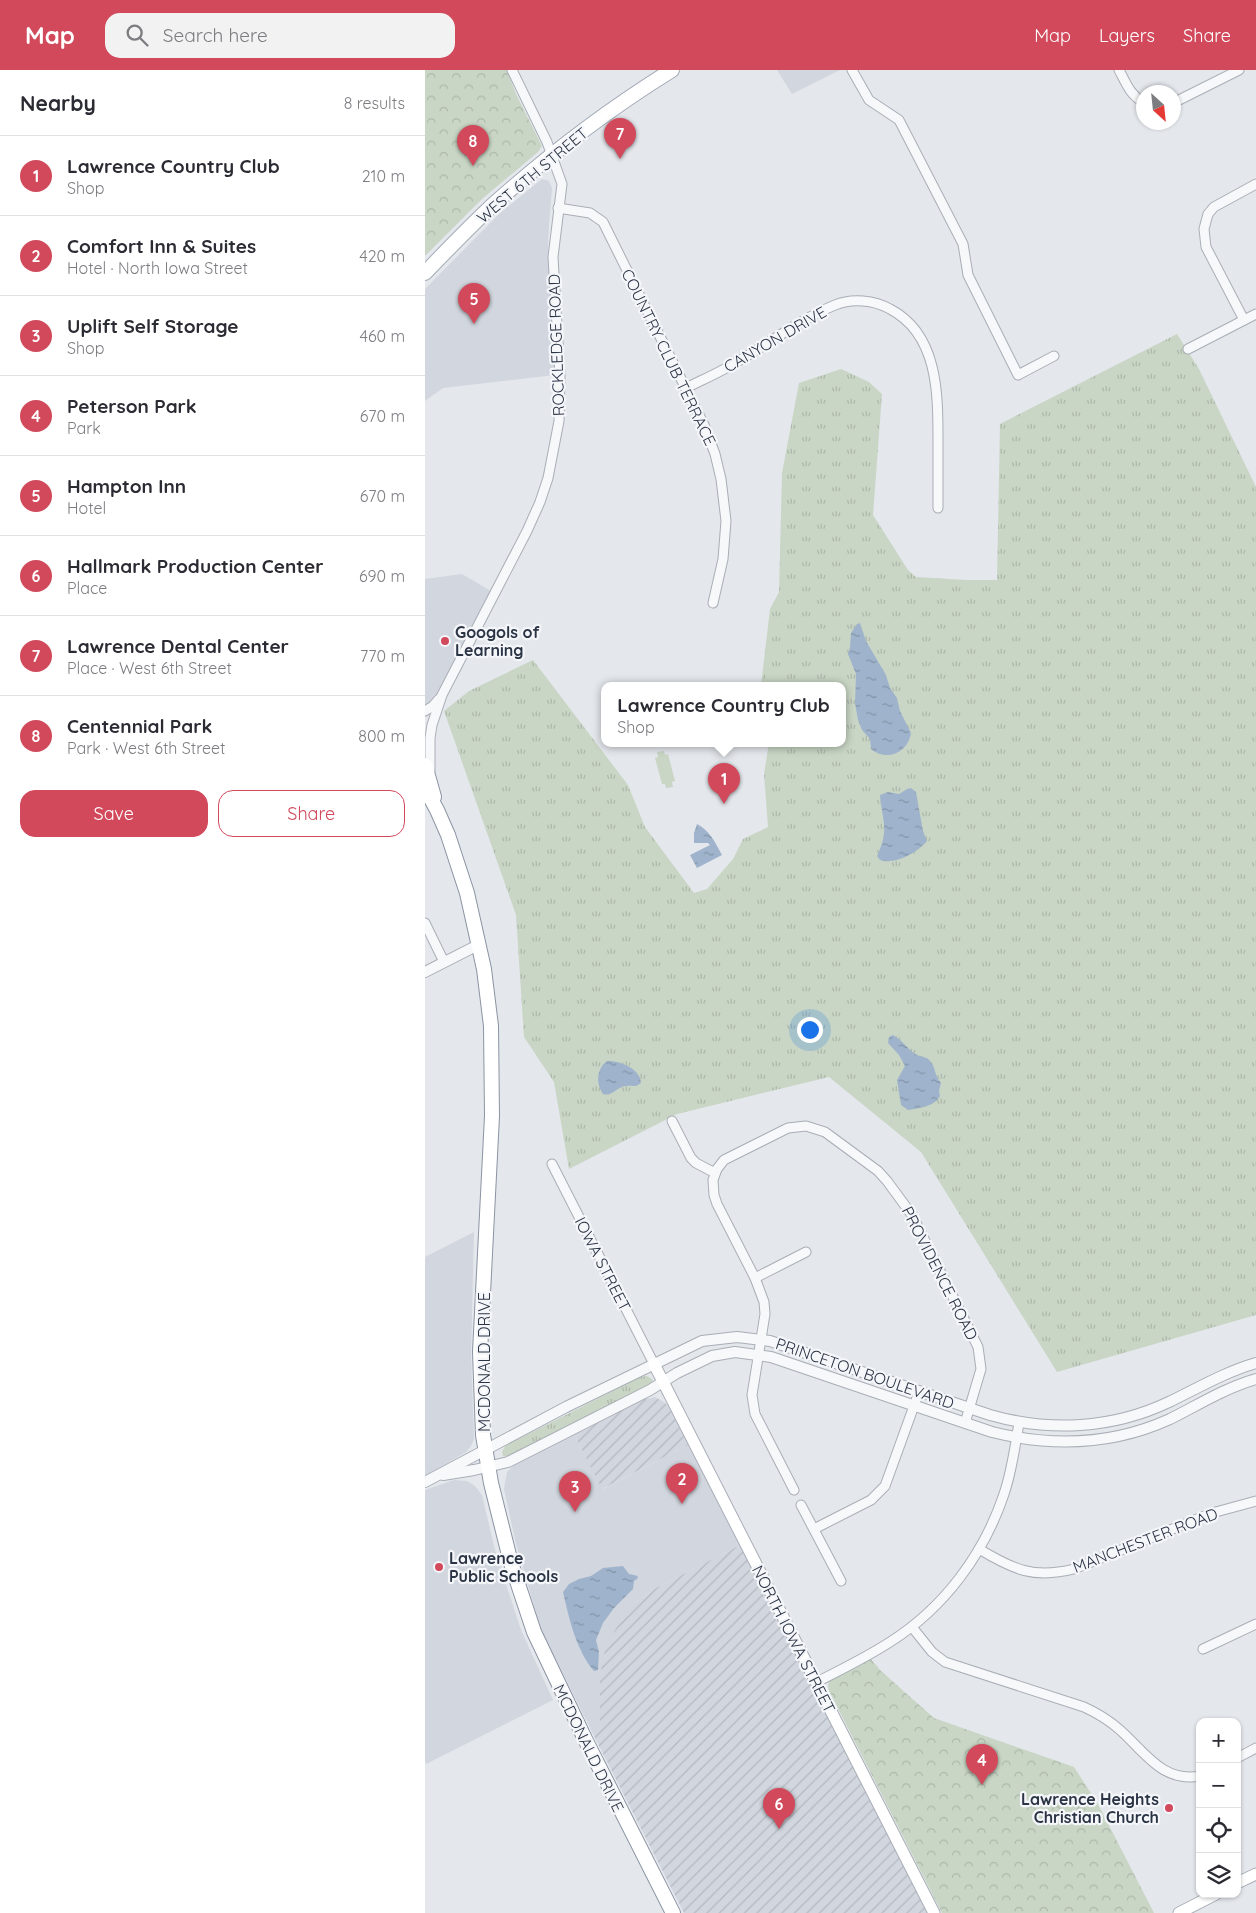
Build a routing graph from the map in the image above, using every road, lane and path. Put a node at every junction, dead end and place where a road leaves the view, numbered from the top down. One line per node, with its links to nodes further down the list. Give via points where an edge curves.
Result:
1 (512, 70): 8 (street, ROCKLEDGE ROAD)
2 (672, 70): 8 (main road, WEST 6TH STREET)
3 (853, 70): 15 (street, via 869,100 899,120 963,244 967,275 1019,375)
4 (1119, 70): 6 (street)
5 (1239, 70): 7 (street)
6 (1136, 97)
7 (1181, 99)
8 (552, 155): 10 (street, ROCKLEDGE ROAD, via 562,184); 11 (main road, WEST 6TH STREET, via 490,208)
9 (1256, 184): 13 (street, via 1213,208 1204,229 1206,247)
10 (558, 208): 16 (street, COUNTRY CLUB TERRACE, via 589,213 603,222); 19 (street, ROCKLEDGE ROAD, via 553,257 560,392 549,478 527,531)
11 (425, 273)
12 (1256, 314): 13 (street)
13 (1244, 320): 14 (street)
14 (1188, 349)
15 (1054, 356)
16 (686, 388): 17 (street, CANYON DRIVE, via 836,305 863,301 886,306 912,326 933,370 938,398); 18 (street, COUNTRY CLUB TERRACE, via 715,454 725,500 725,542)
17 (938, 508)
18 (713, 602)
19 (442, 695): 20 (street); 22 (street, via 429,738)
20 (425, 711)
21 (425, 765): 22 (main road, MCDONALD DRIVE)
22 (428, 784): 24 (main road, MCDONALD DRIVE, via 462,875)
23 (425, 923): 25 (street)
24 (479, 944): 25 (street); 44 (main road, MCDONALD DRIVE, via 488,992 493,1065 480,1336)
25 (444, 962): 26 (street)
26 (425, 972)
27 (672, 1121): 29 (street, via 696,1163)
28 (552, 1164): 34 (street, IOWA STREET)
29 (715, 1173): 31 (street, via 713,1187 717,1204); 40 (street, PROVIDENCE ROAD, via 724,1160 779,1131 797,1126 825,1132 878,1171 912,1215 974,1336 981,1369)
30 (806, 1252): 31 (street)
31 (755, 1278): 32 (street, via 764,1302)
32 (761, 1339): 33 (street); 34 (street, PRINCETON BOULEVARD, via 711,1339); 38 (street, PRINCETON BOULEVARD)
33 (758, 1354): 37 (street, PRINCETON BOULEVARD, via 735,1352 712,1356); 39 (street, PRINCETON BOULEVARD); 48 (street, via 752,1405)
34 (654, 1364): 37 (main road, NORTH IOWA STREET); 44 (street, PRINCETON BOULEVARD)
35 (1256, 1364): 42 (street, PRINCETON BOULEVARD, via 1223,1375 1156,1408 1123,1418 1080,1426)
36 (1256, 1379): 43 (street, PRINCETON BOULEVARD, via 1157,1424 1122,1435 1071,1442)
37 (663, 1382): 45 (street, PRINCETON BOULEVARD, via 517,1458); 57 (main road, NORTH IOWA STREET)
38 (919, 1392): 39 (street); 40 (street, PRINCETON BOULEVARD)
39 (914, 1407): 41 (street, PRINCETON BOULEVARD); 51 (street, via 885,1486 871,1500)
40 (970, 1409): 41 (street, PROVIDENCE ROAD); 42 (street, PRINCETON BOULEVARD)
41 (965, 1423): 43 (street, PRINCETON BOULEVARD)
42 (1019, 1423): 43 (street)
43 (1016, 1438): 52 (street, via 1004,1493)
44 (485, 1449): 45 (main road, MCDONALD DRIVE); 46 (street, PRINCETON BOULEVARD)
45 (489, 1468): 46 (street, PRINCETON BOULEVARD); 64 (main road, MCDONALD DRIVE, via 511,1563 534,1632)
46 (437, 1476): 47 (street, PRINCETON BOULEVARD)
47 (425, 1482)
48 (794, 1490)
49 (1256, 1501): 52 (street, MANCHESTER ROAD, via 1212,1513 1061,1572 1037,1574 1019,1570)
50 (801, 1505): 51 (street)
51 (814, 1530): 53 (street)
52 (979, 1550): 55 (street, via 939,1602)
53 (841, 1581)
54 (1256, 1624): 56 (street)
55 (912, 1627): 57 (street); 60 (street, via 932,1652 945,1662 1084,1707 1119,1729 1161,1770 1179,1776)
56 (1203, 1649)
57 (817, 1682): 65 (main road, NORTH IOWA STREET)
58 (1256, 1748): 59 (street)
59 (1241, 1756)
60 (1196, 1776)
61 (1256, 1874): 62 (main road)
62 (1241, 1881)
63 (1208, 1898): 66 (main road)
64 (673, 1913)
65 (934, 1913)
66 (1179, 1913)

